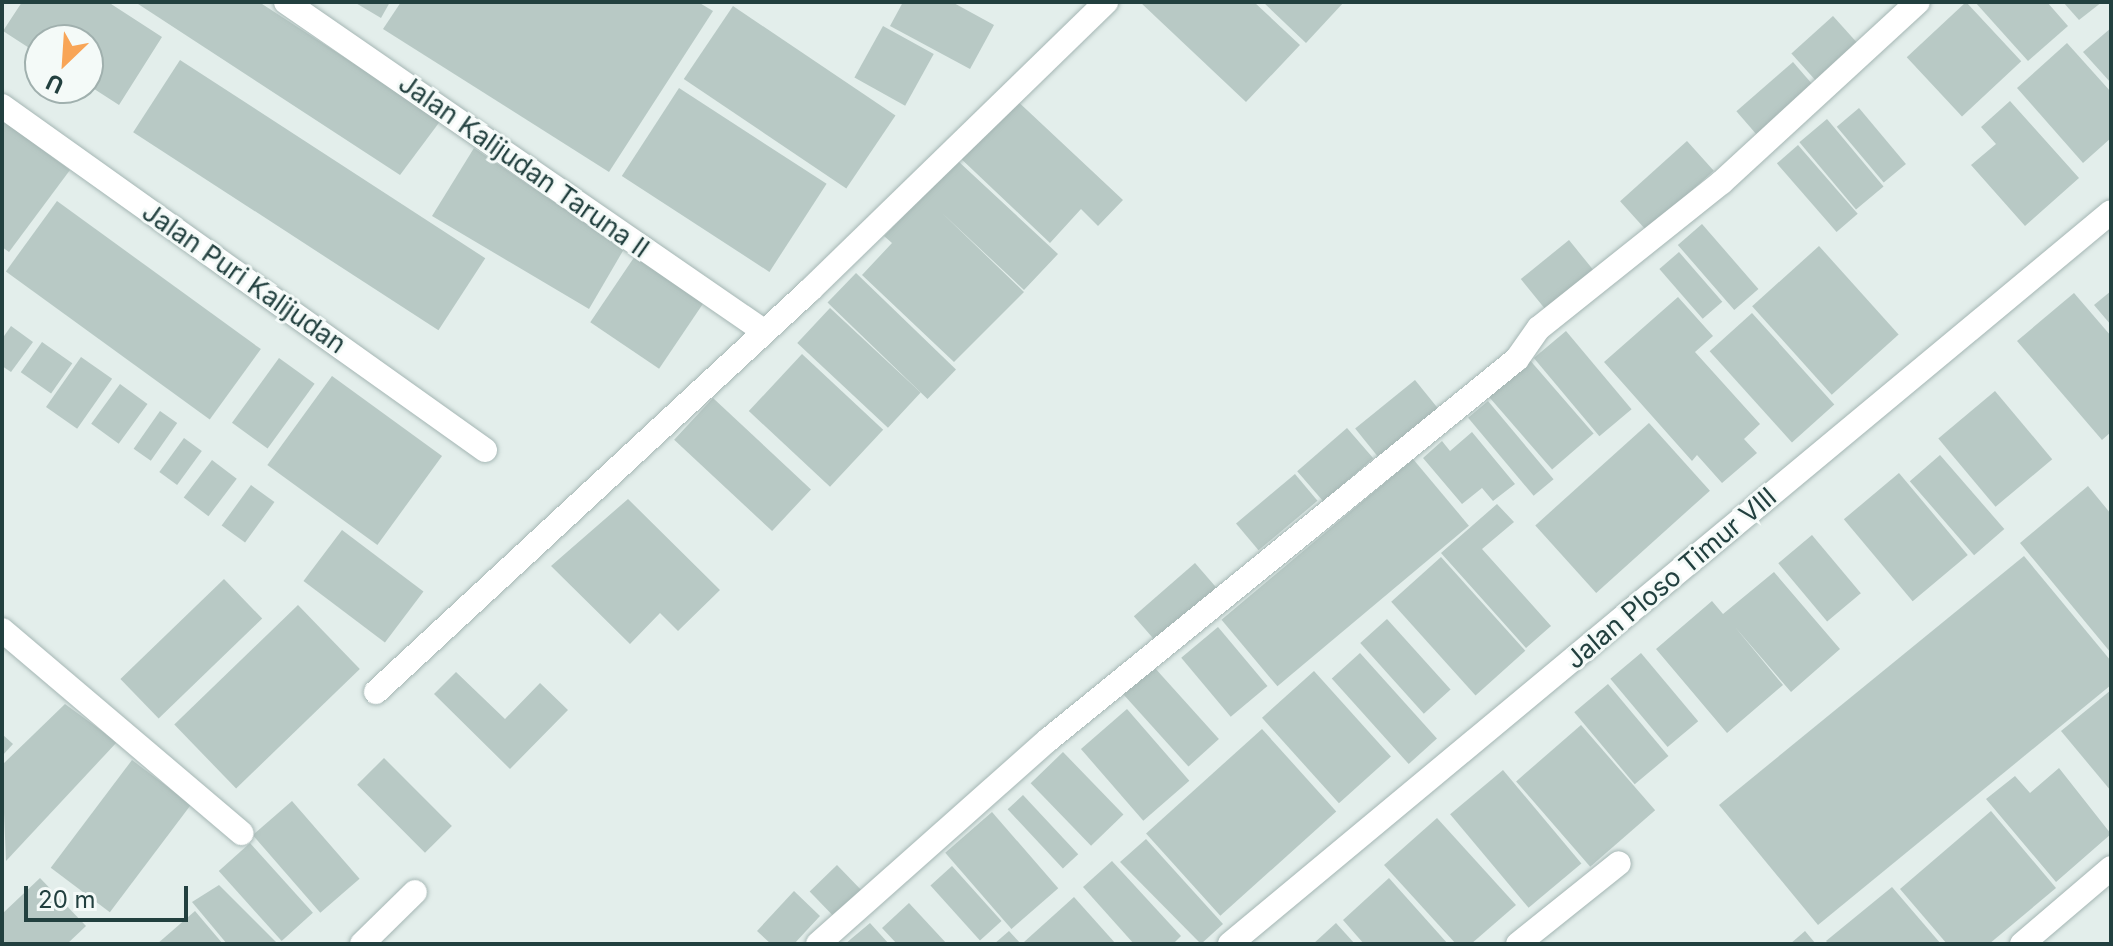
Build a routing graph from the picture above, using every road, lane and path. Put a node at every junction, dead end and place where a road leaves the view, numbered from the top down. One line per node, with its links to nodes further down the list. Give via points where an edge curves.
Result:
1 (286, 2): 6 (street, Jalan Kalijudan Taruna II)
2 (1106, 2): 6 (street)
3 (1918, 2): 15 (street, via 1722,182 1539,328 1517,359 1048,740)
4 (2, 106): 7 (street, Jalan Puri Kalijudan)
5 (2111, 212): 16 (street, Jalan Ploso Timur VIII)
6 (762, 330): 9 (street)
7 (485, 450)
8 (2, 630): 10 (street)
9 (376, 692)
10 (241, 833)
11 (1619, 863): 17 (street)
12 (2111, 868): 18 (street)
13 (415, 892): 14 (street)
14 (362, 944)
15 (818, 944)
16 (1230, 944)
17 (1518, 944)
18 (2022, 944)

